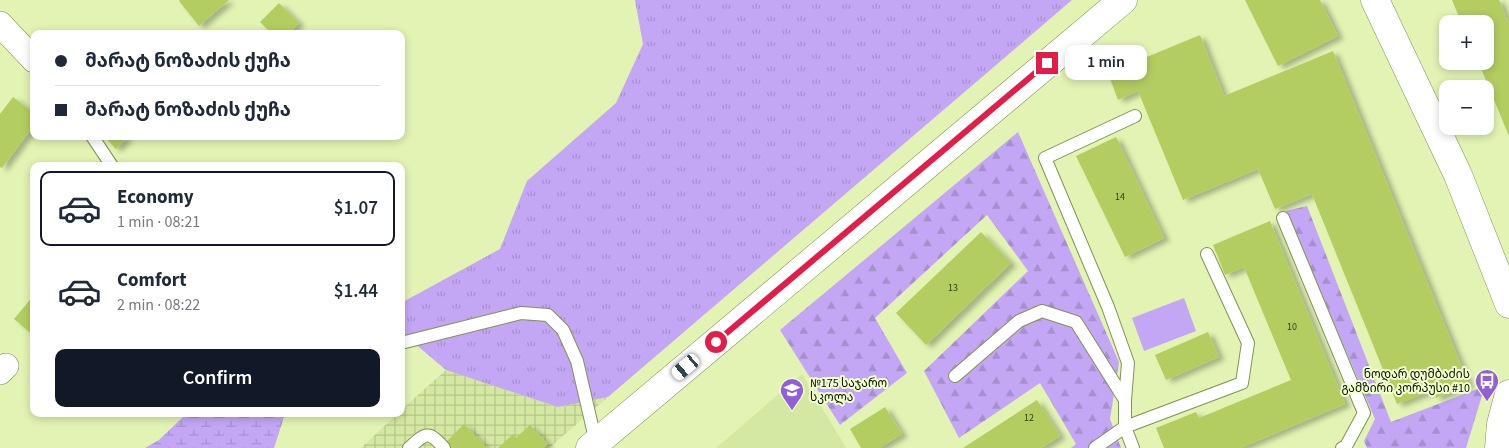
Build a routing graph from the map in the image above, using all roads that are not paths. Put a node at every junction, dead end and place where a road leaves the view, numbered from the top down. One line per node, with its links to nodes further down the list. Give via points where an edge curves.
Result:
1 (1123, 0): 17 (street)
2 (1375, 0): 10 (street, via 1458,175)
3 (0, 24): 4 (street)
4 (30, 56)
5 (1135, 116): 14 (lane, via 1044,158 1108,307 1128,363)
6 (95, 140): 7 (lane)
7 (109, 162)
8 (1283, 218): 22 (lane, via 1364,413)
9 (1207, 254): 15 (lane, via 1248,343 1242,383)
10 (1509, 304)
11 (405, 342): 17 (lane, via 521,313 548,315 563,330 577,361)
12 (955, 376): 14 (lane, via 1019,321 1042,311 1076,322)
13 (1509, 394): 23 (street)
14 (1125, 400): 15 (lane)
15 (1125, 427): 20 (lane); 21 (lane)
16 (1509, 443): 24 (street)
17 (593, 446)
18 (409, 448): 19 (lane, via 428,434)
19 (444, 448)
20 (1095, 448)
21 (1133, 448)
22 (1342, 448)
23 (1499, 448)
24 (1505, 448)

